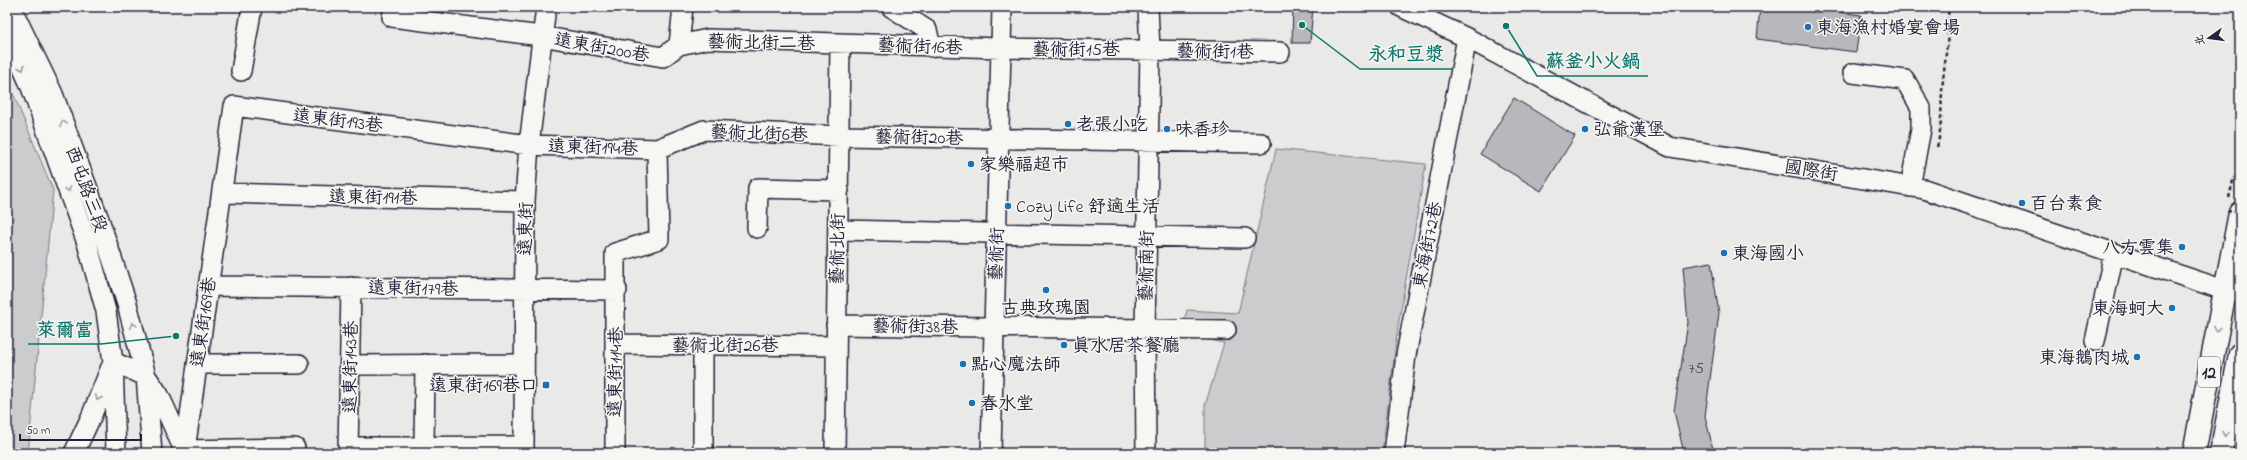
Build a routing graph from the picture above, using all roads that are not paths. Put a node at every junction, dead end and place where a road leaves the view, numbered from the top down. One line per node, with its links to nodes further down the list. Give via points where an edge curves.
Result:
1 (11, 7): 59 (street, 西屯路三段, one-way to 1, via 127,304 100,222 53,94)
2 (252, 7): 20 (street)
3 (394, 7): 11 (street, 遠東街200巷, via 392,17)
4 (546, 7): 11 (street, 遠東街)
5 (683, 7): 14 (street)
6 (890, 7): 15 (street, via 927,30)
7 (1002, 7): 16 (street, 藝術街)
8 (1148, 7): 17 (street, 藝術南街)
9 (1401, 7): 12 (street, 國際街)
10 (7, 32): 53 (street, 西屯路三段, one-way to 53, via 31,87 87,243 106,311)
11 (541, 36): 19 (street, 遠東街200巷); 26 (street, 遠東街)
12 (1467, 38): 28 (street, 國際街, via 1670,147); 73 (street, 東海街72巷, via 1406,355)
13 (840, 44): 14 (street, 藝術北街二巷, via 708,39); 15 (street, 藝術街16巷); 22 (street, 藝術北街)
14 (679, 45): 19 (street, 藝術北街二巷)
15 (931, 46): 16 (street, 藝術街16巷)
16 (1001, 48): 17 (street, 藝術街15巷); 23 (street, 藝術街)
17 (1150, 50): 18 (street, 藝術街1巷); 24 (street, 藝術南街)
18 (1280, 52)
19 (664, 57)
20 (241, 71)
21 (1853, 73): 28 (street, via 1904,80 1920,108 1921,129)
22 (840, 136): 23 (street, 藝術街20巷); 27 (street, 藝術北街6巷, via 704,130); 29 (street, 藝術北街)
23 (999, 139): 24 (street, 藝術街20巷); 35 (street, 藝術街)
24 (1149, 141): 25 (street, 藝術街20巷); 36 (street, 藝術南街)
25 (1261, 143)
26 (529, 145): 27 (street, 遠東街194巷); 30 (street, 遠東街193巷, via 234,106); 31 (street, 遠東街)
27 (657, 149): 42 (street, 遠東街114巷, via 659,239 616,253)
28 (1910, 187): 38 (street, 國際街, via 1924,189)
29 (839, 190): 33 (street, via 758,188); 34 (street, 藝術北街)
30 (222, 193): 31 (street, 遠東街191巷); 39 (street, 遠東街169巷)
31 (525, 200): 41 (street, 遠東街)
32 (2236, 212): 43 (main road, 12)
33 (757, 228)
34 (838, 230): 35 (street); 44 (street, 藝術北街)
35 (996, 233): 36 (street); 45 (street, 藝術街)
36 (1147, 236): 37 (street); 46 (street, 藝術南街)
37 (1245, 238)
38 (2114, 253): 43 (street, 國際街); 48 (street)
39 (209, 286): 40 (street, 遠東街179巷); 54 (street, 遠東街169巷)
40 (351, 287): 41 (street, 遠東街179巷); 58 (street, 遠東街143巷)
41 (525, 289): 42 (street, 遠東街179巷); 57 (street, 遠東街)
42 (617, 290): 49 (street, 遠東街114巷)
43 (2232, 291): 74 (main road, 12, one-way to 74)
44 (836, 325): 45 (street, 藝術街38巷); 51 (street, 藝術北街)
45 (994, 326): 46 (street, 藝術街38巷); 71 (street, 藝術街)
46 (1145, 330): 47 (street, 藝術街38巷); 72 (street, 藝術南街)
47 (1226, 330)
48 (2095, 341)
49 (616, 344): 50 (street, 藝術北街26巷); 68 (street, 遠東街114巷)
50 (703, 345): 51 (street, 藝術北街26巷); 69 (street)
51 (835, 346): 70 (street, 藝術北街)
52 (2240, 354): 75 (main road, 12, one-way to 75)
53 (113, 362): 59 (street); 65 (street, one-way to 65); 66 (street, 西屯路三段)
54 (197, 364): 55 (street); 64 (street, 遠東街169巷)
55 (299, 364)
56 (425, 364): 57 (street); 58 (street); 60 (street)
57 (524, 364): 62 (street, 遠東街)
58 (350, 365): 63 (street, 遠東街143巷)
59 (146, 376): 64 (street, via 159,395); 67 (street)
60 (424, 446): 62 (street, 遠東街143巷); 63 (street, 遠東街143巷)
61 (295, 448): 64 (street)
62 (524, 449)
63 (348, 450)
64 (185, 452)
65 (74, 453)
66 (116, 453)
67 (152, 453)
68 (615, 453)
69 (704, 453)
70 (835, 453)
71 (990, 453)
72 (1146, 453)
73 (1394, 453)
74 (2194, 453)
75 (2222, 453)

